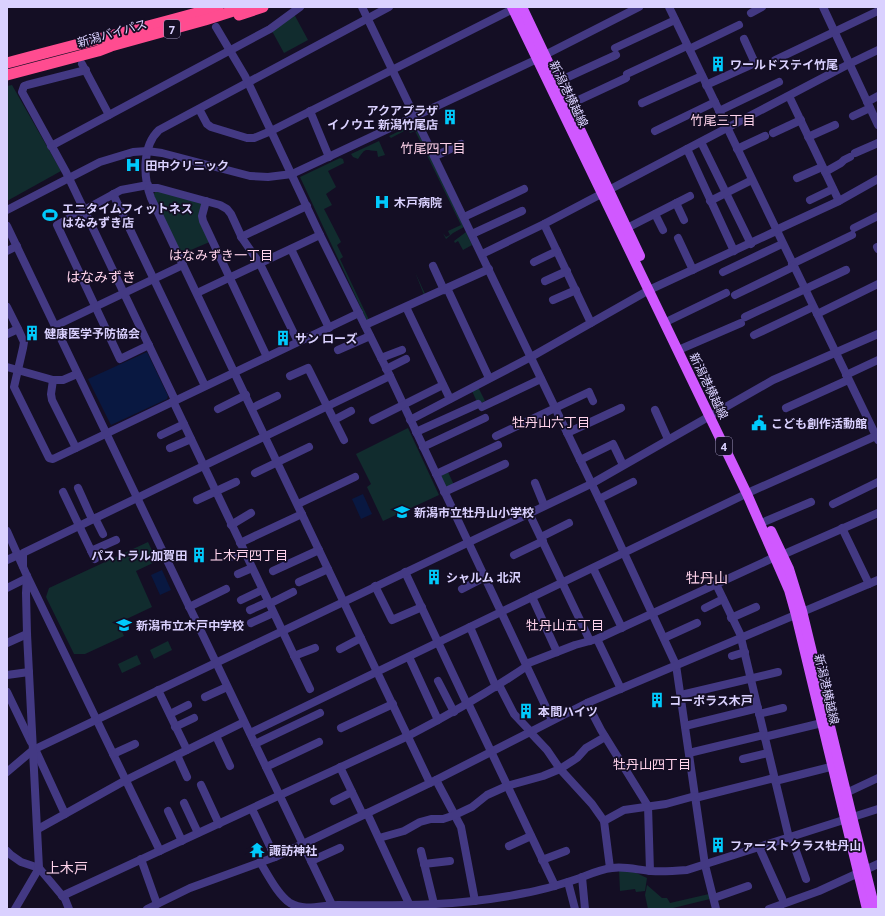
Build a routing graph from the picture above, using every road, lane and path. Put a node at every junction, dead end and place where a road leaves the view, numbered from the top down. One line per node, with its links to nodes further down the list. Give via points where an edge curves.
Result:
1 (201, 7): 19 (highway)
2 (218, 7): 19 (highway, 新潟バイパス / 7)
3 (246, 7): 25 (highway, 新潟バイパス / 7)
4 (263, 7): 25 (highway, via 187,31 112,51)
5 (300, 7): 26 (street, via 270,29)
6 (362, 7): 16 (street)
7 (389, 7): 16 (street)
8 (639, 7): 27 (street)
9 (669, 7): 17 (street)
10 (763, 7): 15 (street)
11 (833, 7): 13 (street)
12 (516, 8): 27 (main road, 新潟港横越線 / 4); 31 (street)
13 (824, 9): 21 (street)
14 (878, 11): 21 (street)
15 (751, 12)
16 (368, 19): 31 (street); 36 (street)
17 (675, 20): 23 (street); 34 (street)
18 (739, 25): 23 (street)
19 (146, 26): 29 (highway, 新潟バイパス / 7)
20 (216, 28): 26 (street)
21 (834, 31): 28 (street); 30 (street)
22 (744, 39): 37 (street, via 755,63)
23 (688, 48): 33 (street); 42 (street)
24 (878, 50): 30 (street)
25 (98, 51): 32 (highway, 新潟バイパス / 7)
26 (229, 51): 36 (street); 47 (street)
27 (541, 57): 34 (main road, 新潟港横越線 / 4); 48 (street); 75 (main road, 新潟港横越線 / 4)
28 (775, 60)
29 (7, 63)
30 (849, 64): 38 (street); 43 (street)
31 (392, 70): 45 (street); 48 (street)
32 (7, 75)
33 (702, 76): 37 (street); 41 (street)
34 (557, 82): 42 (main road, 新潟港横越線 / 4)
35 (779, 82): 46 (street)
36 (248, 83): 44 (street); 54 (street)
37 (706, 85): 40 (street)
38 (789, 96): 50 (street); 53 (street)
39 (878, 96): 43 (street)
40 (715, 102): 46 (street); 55 (street)
41 (642, 103)
42 (568, 105): 75 (main road, 新潟港横越線 / 4)
43 (868, 105): 49 (street); 52 (street)
44 (200, 109): 54 (street, via 211,127 247,138); 63 (street, via 159,130 153,136)
45 (310, 111): 54 (street); 65 (street)
46 (719, 111): 53 (street)
47 (109, 115): 60 (street); 60 (street, via 84,67 27,85 22,89 23,95)
48 (416, 116): 64 (street); 65 (street)
49 (853, 116)
50 (800, 120): 56 (street); 62 (street)
51 (835, 125): 56 (street)
52 (878, 125)
53 (728, 128): 57 (street); 62 (street)
54 (271, 131): 67 (street)
55 (655, 131)
56 (808, 137): 66 (street)
57 (701, 142): 61 (street); 76 (street)
58 (878, 143): 66 (street)
59 (461, 144): 64 (street)
60 (51, 146): 68 (street)
61 (687, 149): 75 (street); 79 (street)
62 (737, 149): 71 (street)
63 (147, 151): 67 (street, via 250,176); 68 (street, via 111,158); 72 (street, via 146,176)
64 (435, 156): 90 (street)
65 (329, 157): 67 (street)
66 (824, 169): 69 (street); 74 (street)
67 (292, 174): 84 (street)
68 (69, 178): 85 (street); 86 (street)
69 (797, 178)
70 (878, 179): 81 (street)
71 (752, 180): 76 (street); 96 (street)
72 (149, 187): 77 (street, via 121,190); 82 (street); 111 (street, via 151,198)
73 (524, 189): 90 (street)
74 (833, 189): 80 (street); 81 (street)
75 (605, 191): 92 (street); 94 (main road, 新潟港横越線 / 4); 124 (main road, 新潟港横越線 / 4)
76 (726, 192): 79 (street); 101 (street)
77 (113, 194): 86 (street); 120 (street)
78 (690, 196): 83 (street)
79 (710, 200): 107 (street)
80 (810, 200)
81 (839, 200): 96 (street)
82 (206, 201): 99 (street, via 227,209); 119 (street, via 203,221)
83 (676, 203): 88 (street); 91 (street)
84 (307, 206): 98 (street); 99 (street)
85 (7, 210)
86 (84, 210): 127 (street); 132 (street, via 57,225)
87 (522, 210): 97 (street)
88 (655, 214): 94 (street); 95 (street)
89 (878, 216): 112 (street)
90 (464, 217): 97 (street)
91 (684, 220)
92 (544, 224): 106 (street); 108 (street)
93 (7, 226): 103 (street)
94 (627, 228): 124 (main road, 新潟港横越線 / 4)
95 (663, 230)
96 (776, 230): 101 (street); 102 (street)
97 (472, 234): 108 (street)
98 (320, 235): 104 (street); 136 (street)
99 (241, 237): 110 (street)
100 (678, 238): 115 (street)
101 (751, 244): 107 (street)
102 (782, 244): 112 (street); 118 (street)
103 (17, 246): 105 (street); 140 (street)
104 (291, 249): 110 (street); 141 (street)
105 (7, 251)
106 (557, 251): 109 (street); 117 (street)
107 (734, 251): 115 (street)
108 (482, 254): 114 (street)
109 (534, 262)
110 (260, 264): 119 (street); 147 (street)
111 (183, 265): 120 (street); 128 (street)
112 (793, 265): 125 (street); 130 (street)
113 (433, 266): 123 (street)
114 (489, 269): 123 (street); 154 (street)
115 (693, 270): 124 (street)
116 (846, 270): 125 (street)
117 (567, 271): 121 (street); 126 (street)
118 (723, 272)
119 (230, 278): 128 (street); 153 (street)
120 (154, 279): 127 (street); 169 (street)
121 (544, 281)
122 (878, 284): 135 (street)
123 (446, 289): 133 (street); 164 (street)
124 (652, 289): 137 (main road, 新潟港横越線 / 4); 138 (street); 184 (main road, 新潟港横越線 / 4)
125 (804, 289): 135 (street); 149 (street)
126 (576, 290): 131 (street); 138 (street)
127 (124, 293): 132 (street); 148 (street)
128 (197, 293): 160 (street)
129 (726, 293): 137 (street)
130 (735, 295)
131 (553, 300)
132 (95, 307): 140 (street); 148 (street, via 120,359)
133 (406, 307): 139 (street); 168 (street)
134 (7, 308): 142 (street)
135 (815, 311): 145 (street); 152 (street)
136 (359, 313): 139 (street); 141 (street)
137 (670, 320): 149 (main road, 新潟港横越線 / 4)
138 (591, 323): 154 (street)
139 (365, 325): 146 (street)
140 (55, 326): 162 (street)
141 (329, 328): 147 (street)
142 (18, 329): 143 (street); 159 (street, via 24,345)
143 (7, 334)
144 (878, 334): 152 (street)
145 (754, 335)
146 (370, 336): 150 (street); 155 (street)
147 (298, 342): 153 (street)
148 (149, 345): 173 (street)
149 (683, 348): 184 (main road, 新潟港横越線 / 4)
150 (338, 350)
151 (402, 350): 155 (street)
152 (835, 353): 165 (street); 184 (street, via 773,380)
153 (267, 357): 160 (street)
154 (531, 357): 164 (street); 166 (street)
155 (381, 358): 161 (street)
156 (406, 359): 161 (street)
157 (878, 360): 165 (street)
158 (7, 367): 159 (street)
159 (18, 370): 167 (street); 203 (street, via 14,387 49,458 53,459)
160 (235, 372): 169 (street); 170 (street)
161 (388, 372): 175 (street); 176 (street)
162 (77, 374): 167 (street, via 63,380); 191 (street)
163 (290, 376): 176 (street, via 308,368)
164 (489, 378): 172 (street)
165 (847, 378): 180 (street); 196 (street)
166 (541, 379): 178 (street); 190 (street)
167 (53, 380): 203 (street, via 52,400)
168 (443, 385): 172 (street); 175 (street)
169 (205, 386): 173 (street)
170 (246, 395): 177 (street); 181 (street)
171 (277, 396): 177 (street)
172 (450, 399): 188 (street)
173 (174, 401): 189 (street); 191 (street)
174 (593, 401): 178 (street, via 589,392)
175 (403, 405): 187 (street); 188 (street)
176 (327, 406): 186 (street); 194 (street)
177 (252, 408): 194 (street)
178 (555, 408): 192 (street); 195 (street)
179 (621, 408): 192 (street)
180 (786, 408)
181 (218, 409)
182 (655, 410): 198 (street)
183 (351, 411): 186 (street)
184 (712, 414): 198 (street); 222 (main road, 新潟港横越線 / 4)
185 (485, 418): 202 (street)
186 (334, 420): 199 (street)
187 (373, 420)
188 (410, 420): 190 (street)
189 (184, 424): 193 (street); 197 (street)
190 (416, 432): 202 (street)
191 (107, 433): 203 (street); 223 (street)
192 (567, 433): 205 (street)
193 (161, 435)
194 (265, 436): 206 (street); 209 (street)
195 (496, 436)
196 (877, 437): 222 (street)
197 (191, 439): 204 (street); 209 (street)
198 (668, 439): 208 (street)
199 (344, 440)
200 (309, 446): 206 (street)
201 (498, 446): 211 (street)
202 (423, 447): 211 (street)
203 (76, 448)
204 (170, 448)
205 (580, 460): 208 (street, via 613,444); 217 (street)
206 (278, 462): 210 (street); 227 (street)
207 (505, 464): 221 (street)
208 (623, 465): 217 (street)
209 (203, 466): 219 (street); 223 (street)
210 (255, 473)
211 (436, 474): 221 (street)
212 (355, 477): 227 (street)
213 (236, 482): 219 (street)
214 (633, 482): 224 (street)
215 (878, 482): 228 (street)
216 (535, 483): 229 (street)
217 (591, 484): 224 (street); 229 (street)
218 (78, 488): 234 (street)
219 (215, 491): 225 (street); 238 (street)
220 (63, 492): 237 (street)
221 (444, 492): 244 (street)
222 (749, 492): 235 (main road, 新潟港横越線 / 4); 247 (street); 250 (main road, 新潟港横越線 / 4)
223 (136, 498): 234 (street); 278 (street)
224 (599, 499): 247 (street)
225 (197, 500)
226 (811, 502): 235 (street)
227 (298, 504): 233 (street)
228 (833, 504)
229 (544, 505): 231 (street)
230 (251, 513): 238 (street)
231 (529, 513): 242 (street); 244 (street)
232 (878, 513): 239 (street)
233 (302, 514): 245 (street); 246 (street)
234 (94, 518): 237 (street); 240 (street)
235 (766, 521): 250 (main road, 新潟港横越線 / 4)
236 (569, 523): 242 (street)
237 (79, 526): 243 (street, via 93,555); 253 (street, via 23,553)
238 (232, 526): 245 (street)
239 (842, 528): 250 (street); 266 (street)
240 (103, 534)
241 (8, 535): 248 (street)
242 (542, 539): 249 (street); 264 (street)
243 (116, 540)
244 (468, 542): 258 (street); 261 (street)
245 (242, 547): 251 (street); 254 (street)
246 (319, 550): 256 (street); 257 (street)
247 (624, 553): 255 (street); 286 (street)
248 (18, 555): 252 (street); 253 (street)
249 (514, 555)
250 (778, 556): 265 (street); 285 (main road, 新潟港横越線 / 4, via 791,576)
251 (230, 557)
252 (7, 560)
253 (23, 566): 260 (street)
254 (252, 568): 259 (street); 271 (street)
255 (593, 568): 264 (street); 291 (street)
256 (328, 569): 263 (street); 276 (street)
257 (273, 572)
258 (405, 572): 267 (street); 280 (street)
259 (238, 574)
260 (27, 577): 268 (street); 293 (street); 334 (street)
261 (484, 577): 270 (street); 283 (street)
262 (878, 580): 266 (street)
263 (299, 582)
264 (562, 583): 273 (street); 297 (street)
265 (716, 584): 275 (street); 286 (street)
266 (869, 584): 285 (street)
267 (375, 586): 276 (street); 280 (street, via 392,620)
268 (7, 588)
269 (226, 589): 278 (street)
270 (462, 589)
271 (262, 590): 274 (street); 277 (street)
272 (293, 592): 277 (street)
273 (532, 597): 283 (street); 302 (street)
274 (241, 600)
275 (723, 600): 281 (street); 287 (street)
276 (344, 602): 292 (street); 294 (street)
277 (268, 603): 282 (street); 284 (street)
278 (189, 606): 307 (street)
279 (756, 606): 287 (street)
280 (422, 607): 298 (street)
281 (705, 608)
282 (250, 610)
283 (502, 612): 290 (street); 308 (street)
284 (273, 613): 288 (street); 292 (street)
285 (799, 613): 296 (street); 338 (main road, 新潟港横越線 / 4)
286 (653, 614): 291 (street); 295 (street)
287 (731, 618): 296 (street)
288 (252, 623)
289 (697, 623): 295 (street)
290 (470, 627): 298 (street); 316 (street)
291 (622, 628): 297 (street)
292 (282, 631): 304 (street); 307 (street)
293 (27, 634): 299 (street); 310 (street)
294 (361, 638): 301 (street); 311 (street)
295 (664, 638): 309 (street)
296 (741, 638): 303 (street); 309 (street)
297 (594, 640): 302 (street); 319 (street)
298 (439, 642): 305 (street); 324 (street)
299 (7, 643)
300 (315, 648): 304 (street)
301 (340, 649)
302 (557, 652): 308 (street)
303 (745, 652): 306 (street); 314 (street)
304 (294, 656): 318 (street)
305 (409, 656): 311 (street); 335 (street)
306 (732, 656)
307 (216, 662): 317 (street); 320 (street)
308 (527, 665): 316 (street); 336 (street)
309 (676, 666): 319 (street); 322 (street)
310 (29, 672): 313 (street); 351 (street)
311 (378, 672): 326 (street); 343 (street)
312 (778, 672): 314 (street)
313 (7, 675)
314 (751, 677): 322 (street); 329 (street)
315 (438, 681): 330 (street)
316 (498, 686): 324 (street); 342 (street, via 514,714)
317 (227, 687): 323 (street); 337 (street)
318 (310, 689)
319 (620, 689): 325 (street)
320 (158, 690): 332 (street); 334 (street)
321 (8, 695): 351 (street)
322 (681, 695): 339 (street)
323 (205, 697)
324 (468, 703): 330 (street); 353 (street)
325 (587, 703): 336 (street); 347 (street)
326 (393, 704): 341 (street); 345 (street)
327 (188, 705): 332 (street)
328 (783, 708): 329 (street)
329 (759, 711): 339 (street); 346 (street)
330 (454, 712): 335 (street)
331 (320, 713): 350 (street)
332 (170, 714): 340 (street)
333 (194, 718): 340 (street)
334 (96, 719): 351 (street); 356 (street)
335 (438, 720): 345 (street)
336 (552, 720): 342 (street)
337 (244, 722): 343 (street); 344 (street)
338 (825, 722): 346 (street); 359 (main road, 新潟港横越線 / 4)
339 (685, 726): 354 (street)
340 (176, 727): 352 (street)
341 (341, 728)
342 (530, 732): 353 (street); 363 (street)
343 (250, 733): 350 (street)
344 (216, 736): 352 (street); 360 (street)
345 (408, 736): 362 (street); 371 (street)
346 (764, 736): 354 (street); 355 (street)
347 (605, 737): 363 (street, via 586,748 577,758); 380 (street)
348 (319, 742): 361 (street)
349 (135, 744): 356 (street)
350 (255, 744): 361 (street)
351 (34, 748): 364 (street); 365 (street); 366 (street)
352 (187, 750): 357 (street)
353 (492, 752): 371 (street); 373 (street)
354 (689, 753): 377 (street)
355 (768, 753): 358 (street); 369 (street)
356 (113, 754): 370 (street)
357 (177, 755): 367 (street); 370 (street)
358 (743, 759)
359 (836, 765): 369 (street); 375 (main road, 新潟港横越線 / 4); 387 (main road, 新潟港横越線 / 4)
360 (230, 766)
361 (266, 767): 376 (street)
362 (340, 767): 374 (street); 376 (street)
363 (560, 769): 373 (street); 388 (street)
364 (45, 771): 366 (street); 384 (street)
365 (7, 772)
366 (34, 772): 390 (street)
367 (187, 777)
368 (878, 778): 375 (street)
369 (774, 779): 377 (street); 394 (street)
370 (126, 780): 384 (street); 401 (street)
371 (433, 781): 385 (street); 386 (street)
372 (201, 785): 389 (street)
373 (507, 786): 386 (street); 392 (street)
374 (352, 792): 378 (street); 385 (street)
375 (846, 793): 387 (main road, 新潟港横越線 / 4)
376 (279, 796): 381 (street); 396 (street)
377 (695, 797): 380 (street); 412 (street)
378 (334, 800)
379 (184, 803): 391 (street)
380 (648, 806): 388 (street, via 624,810); 415 (street)
381 (252, 809): 389 (street); 404 (street)
382 (878, 809): 387 (street)
383 (168, 810): 395 (street)
384 (65, 814): 390 (street)
385 (365, 814): 393 (street); 396 (street)
386 (454, 815): 393 (street, via 420,822 404,831); 426 (street, via 461,827)
387 (848, 818): 394 (street); 416 (main road, 新潟港横越線 / 4)
388 (604, 821): 414 (street)
389 (219, 824): 391 (street)
390 (38, 829): 413 (street)
391 (198, 833): 395 (street)
392 (531, 836): 397 (street); 407 (street)
393 (379, 838): 431 (street)
394 (790, 838): 398 (street); 418 (street)
395 (182, 841): 401 (street)
396 (303, 844): 404 (street); 408 (street)
397 (509, 846)
398 (759, 847): 412 (street); 424 (street)
399 (340, 848): 408 (street)
400 (7, 851): 413 (street, via 21,862)
401 (160, 851): 405 (street)
402 (420, 851): 410 (street)
403 (566, 851): 407 (street)
404 (275, 857): 409 (street)
405 (141, 860): 422 (street); 427 (street)
406 (450, 860): 410 (street)
407 (542, 860): 420 (street)
408 (311, 861): 430 (street)
409 (260, 862): 427 (street, via 190,888); 429 (street)
410 (424, 864): 428 (street)
411 (878, 864): 416 (street)
412 (705, 865): 415 (street, via 687,870); 423 (street)
413 (39, 868): 422 (street); 432 (street)
414 (610, 868): 415 (street, via 626,867); 417 (street)
415 (650, 871)
416 (862, 871): 425 (main road, 新潟港横越線 / 4); 438 (street, via 819,891); 439 (main road, 新潟港横越線 / 4)
417 (582, 877): 419 (street); 436 (street)
418 (806, 879)
419 (568, 882): 420 (street); 435 (street)
420 (554, 886): 426 (street)
421 (748, 886): 423 (street)
422 (62, 896): 433 (street)
423 (714, 898): 437 (street)
424 (782, 898)
425 (875, 898): 440 (main road, 新潟港横越線 / 4)
426 (475, 901): 428 (street)
427 (158, 904): 434 (street)
428 (434, 904): 431 (street)
429 (287, 906): 430 (street)
430 (333, 907): 431 (street)
431 (413, 907)
432 (14, 909)
433 (69, 909)
434 (148, 909)
435 (575, 909)
436 (585, 909)
437 (716, 909)
438 (769, 909)
439 (867, 909)
440 (875, 909)

